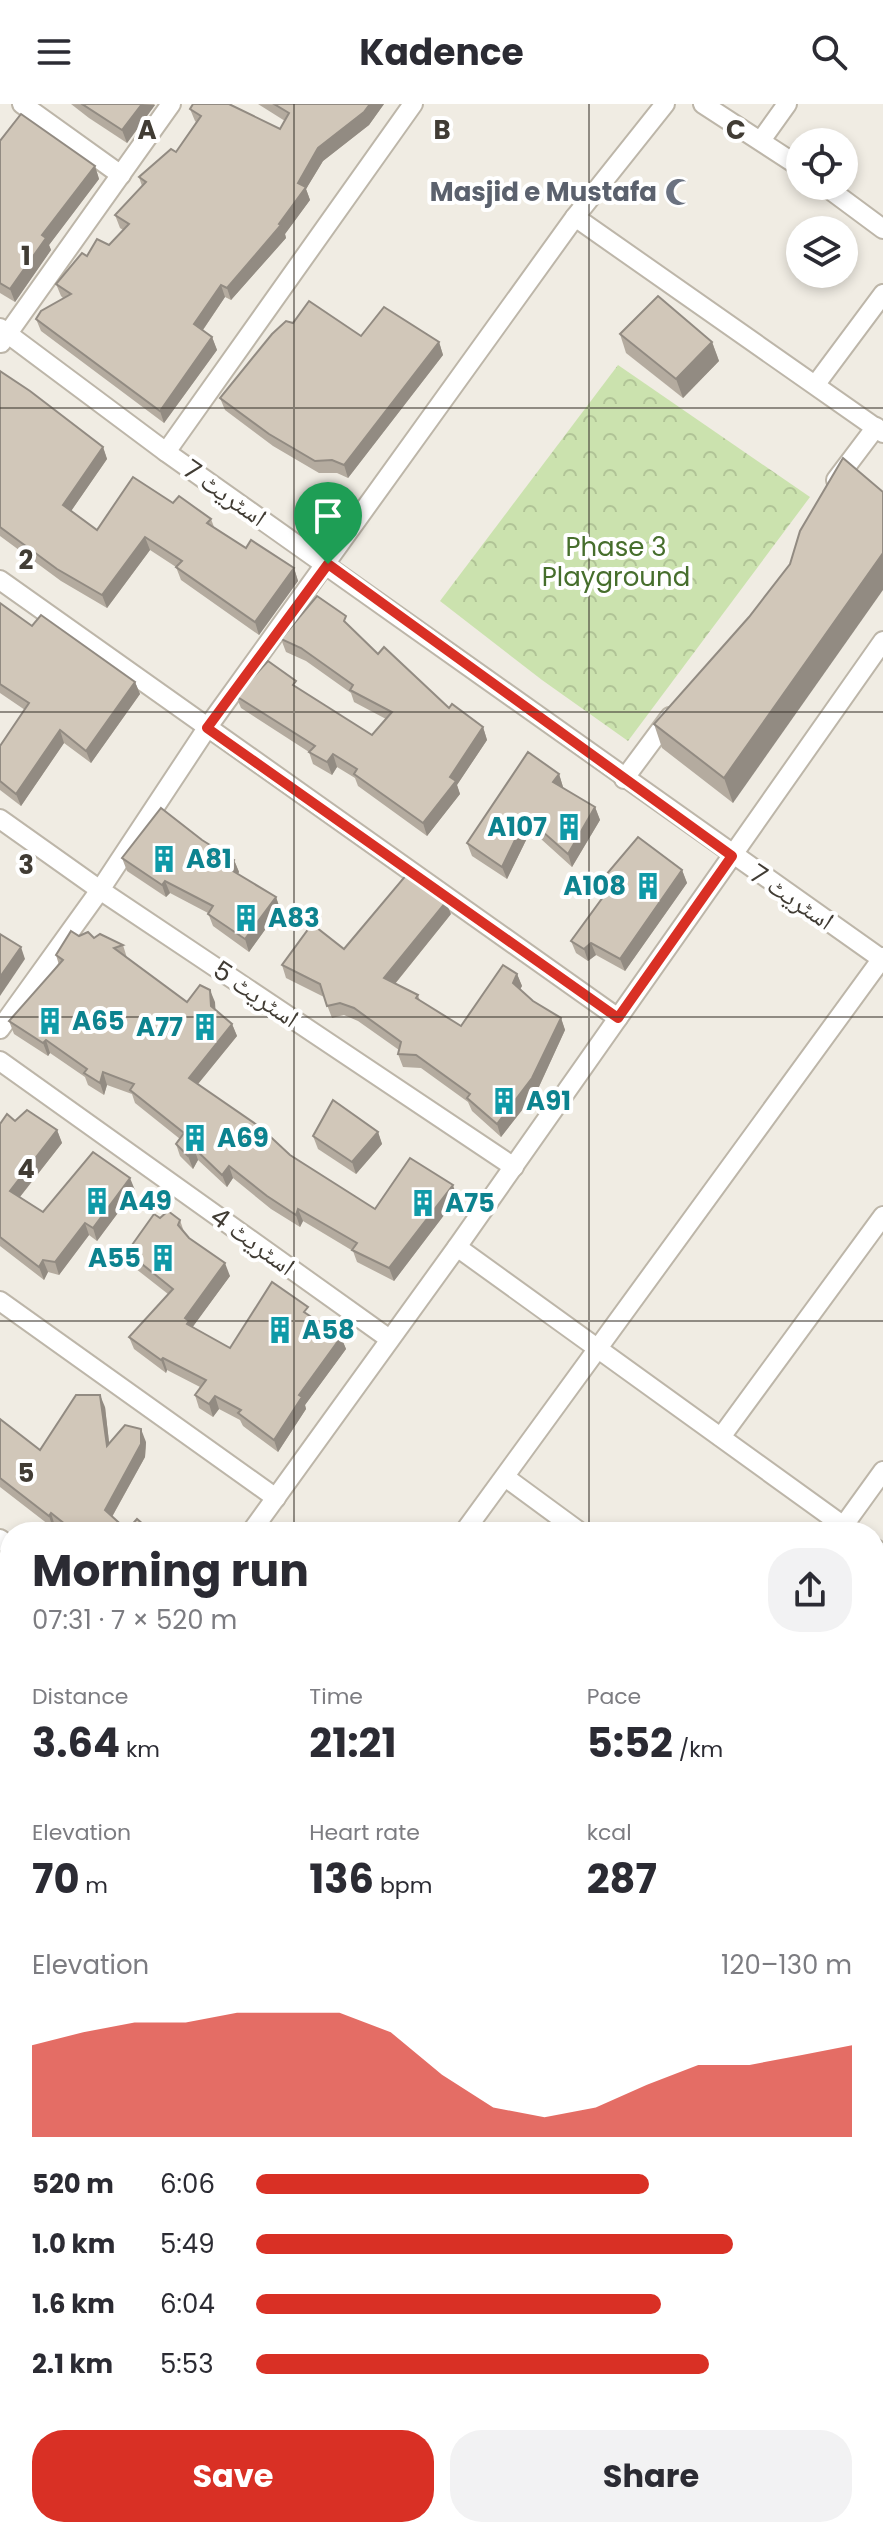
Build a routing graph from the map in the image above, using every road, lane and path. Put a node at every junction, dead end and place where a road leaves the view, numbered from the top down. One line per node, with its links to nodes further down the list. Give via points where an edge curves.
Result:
1 (22, 104): 9 (street)
2 (171, 104): 9 (street)
3 (413, 104): 17 (street)
4 (665, 104): 11 (street)
5 (703, 104): 7 (street)
6 (787, 104): 7 (street)
7 (762, 139): 8 (street)
8 (786, 157)
9 (121, 175): 14 (street)
10 (844, 200): 12 (street)
11 (575, 217): 15 (street); 19 (street)
12 (883, 229)
13 (883, 294): 15 (street)
14 (2, 336): 17 (street, اسٹریٹ 7)
15 (816, 384): 16 (street)
16 (879, 430): 18 (street)
17 (166, 452): 19 (street, اسٹریٹ 7)
18 (827, 494)
19 (328, 564): 23 (street); 24 (street, اسٹریٹ 7)
20 (0, 580): 23 (street)
21 (883, 641): 26 (street)
22 (678, 707): 24 (street)
23 (207, 728): 27 (street); 29 (street)
24 (624, 779): 26 (street, اسٹریٹ 7)
25 (0, 819): 27 (street, اسٹریٹ 5)
26 (732, 856): 28 (street, اسٹریٹ 7); 29 (street)
27 (100, 890): 30 (street); 32 (street, اسٹریٹ 5)
28 (883, 959): 37 (street)
29 (618, 1018): 32 (street)
30 (0, 1029)
31 (0, 1061): 36 (street, اسٹریٹ 4)
32 (514, 1167): 34 (street)
33 (883, 1216): 38 (street)
34 (457, 1247): 36 (street); 37 (street)
35 (0, 1301): 41 (street)
36 (388, 1338): 41 (street)
37 (596, 1347): 38 (street); 40 (street)
38 (721, 1437): 45 (street)
39 (883, 1471): 46 (street)
40 (505, 1477): 43 (street); 44 (street)
41 (276, 1498): 42 (street)
42 (258, 1522)
43 (471, 1522)
44 (566, 1522)
45 (834, 1522)
46 (850, 1522)

